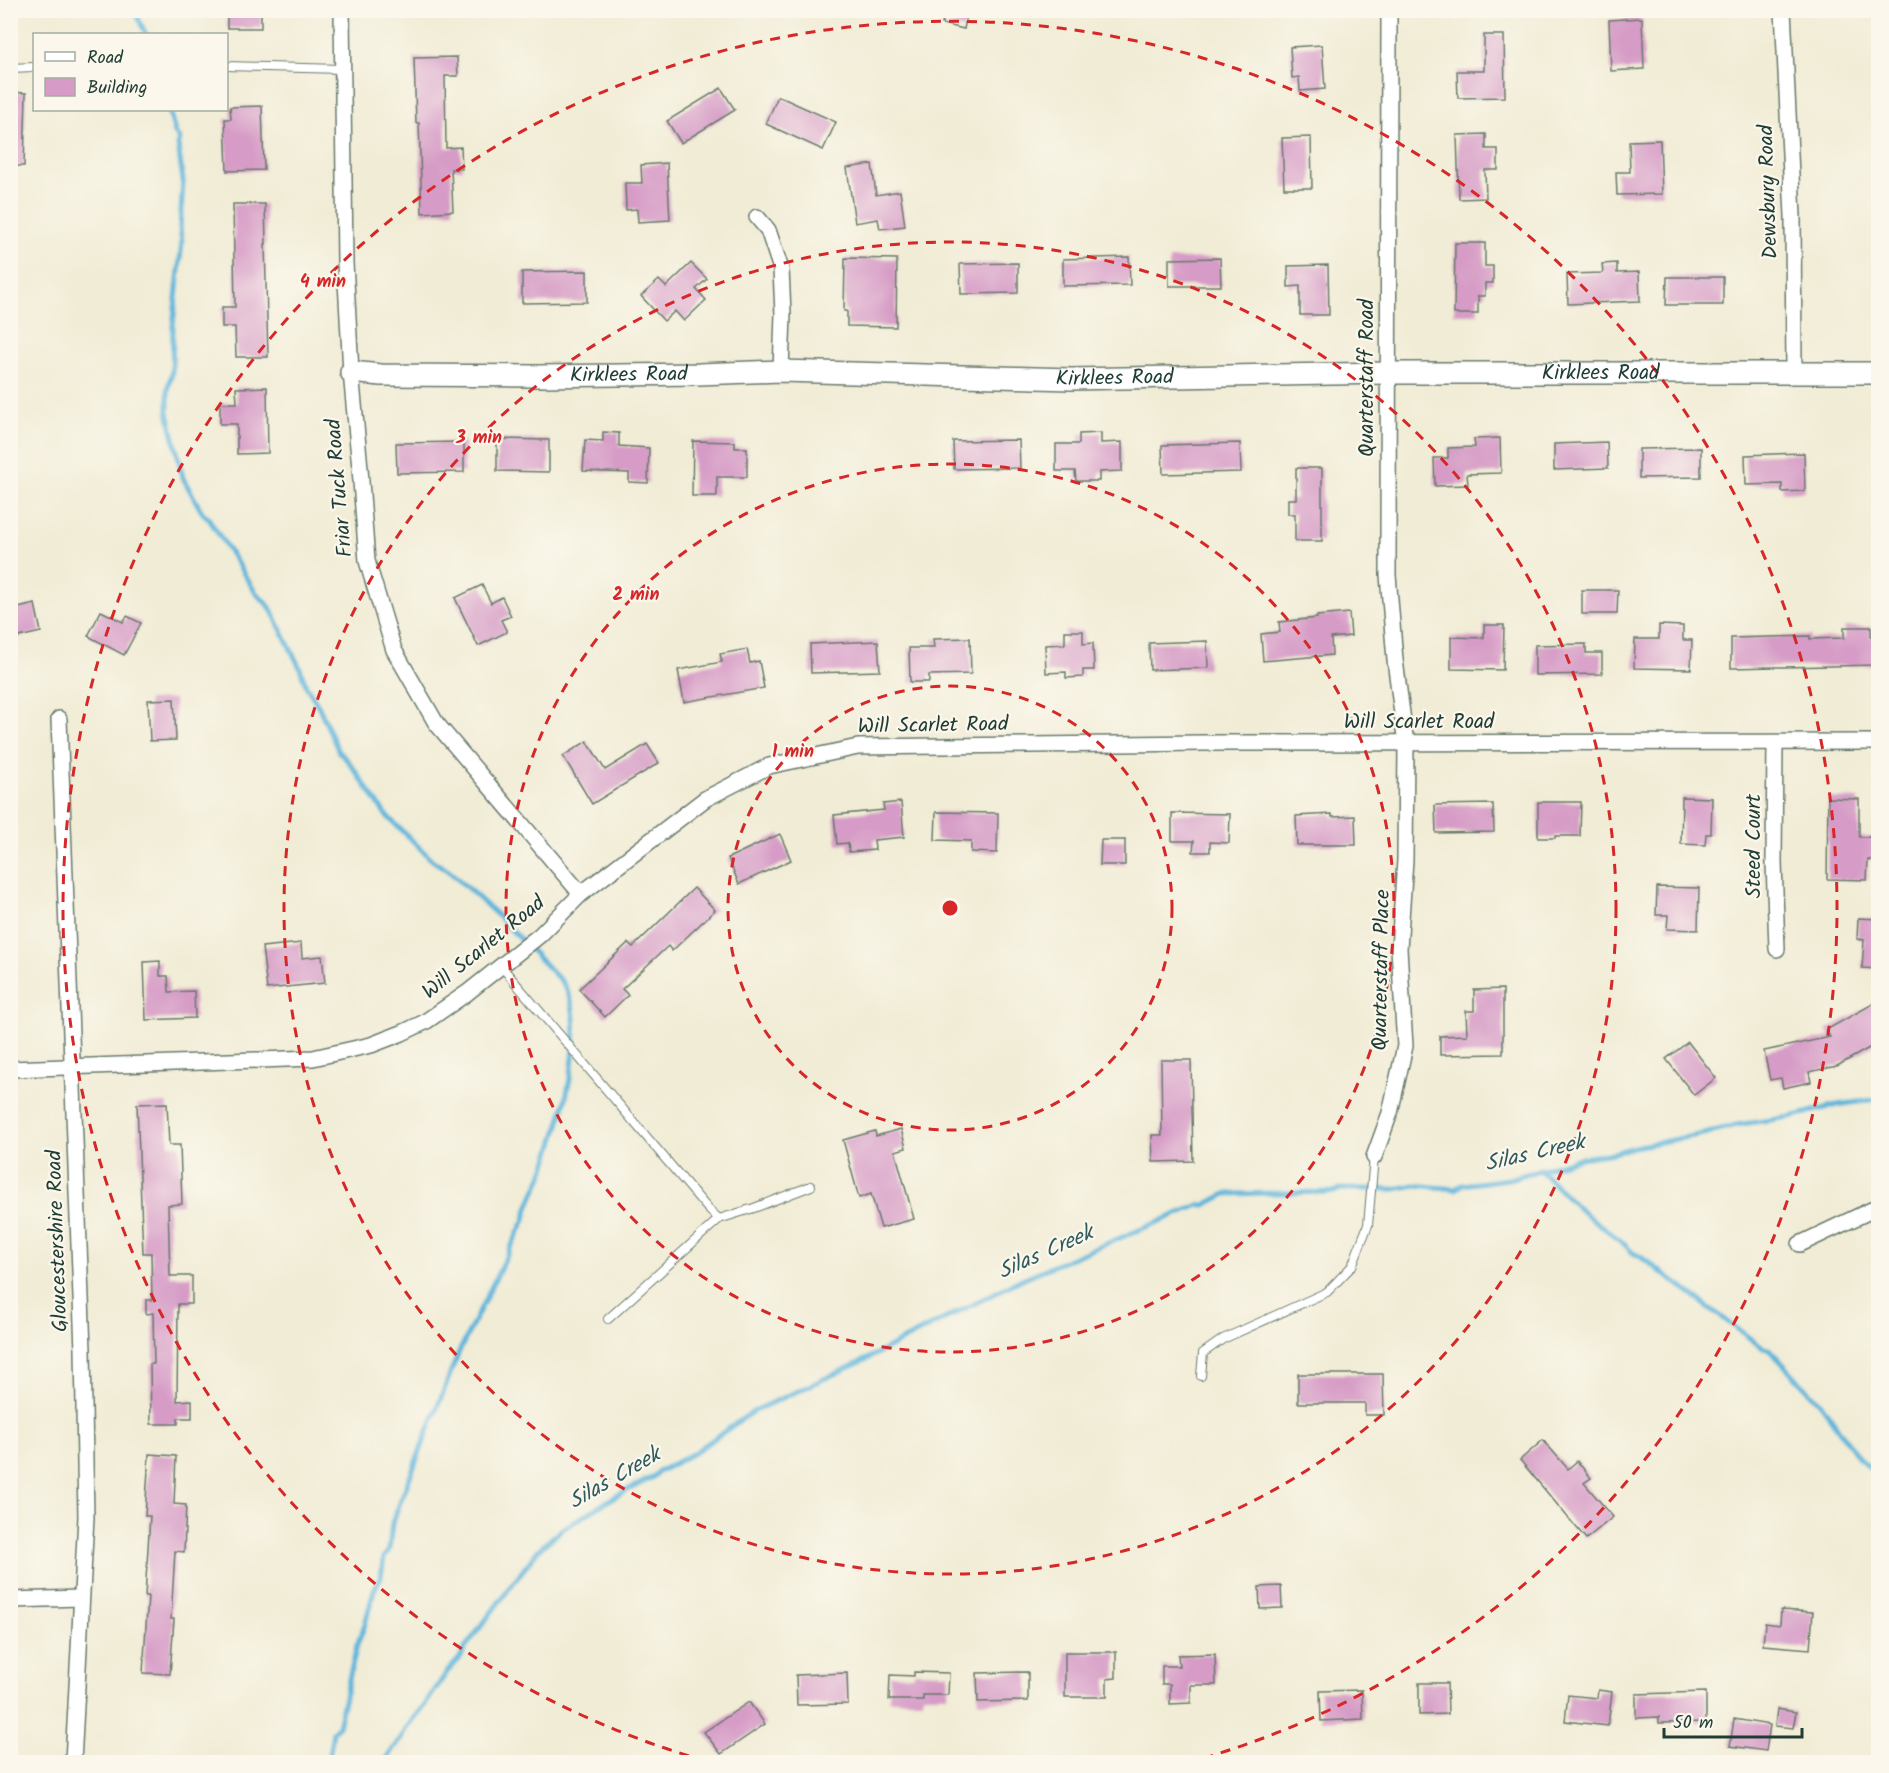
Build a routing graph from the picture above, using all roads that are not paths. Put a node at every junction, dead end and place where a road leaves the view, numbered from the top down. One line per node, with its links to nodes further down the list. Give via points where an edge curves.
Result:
1 (342, 10): 7 (street, Friar Tuck Road)
2 (1389, 10): 11 (street, Quarterstaff Road)
3 (1783, 10): 12 (street, Dewsbury Road, via 1793,216)
4 (228, 66): 7 (lane)
5 (33, 67): 6 (lane)
6 (10, 68)
7 (342, 69): 10 (street, Friar Tuck Road)
8 (757, 217): 9 (street, via 768,230 781,269)
9 (780, 371): 10 (street, Kirklees Road, via 550,375); 11 (street, Kirklees Road, via 1071,379)
10 (351, 372): 18 (street, Friar Tuck Road, via 367,561 394,650 436,723)
11 (1387, 373): 12 (street, Kirklees Road); 17 (street, Quarterstaff Road, via 1388,575)
12 (1794, 373): 13 (street, Kirklees Road)
13 (1878, 373)
14 (59, 719): 21 (street, Gloucestershire Road)
15 (1878, 742): 16 (street, Will Scarlet Road)
16 (1775, 743): 17 (street, Will Scarlet Road); 19 (street, Steed Court)
17 (1406, 744): 18 (street, Will Scarlet Road, via 858,747 769,766 705,799); 23 (street, Quarterstaff Place, via 1399,949 1405,1046 1390,1113)
18 (581, 894): 20 (street, Will Scarlet Road, via 540,935)
19 (1777, 949)
20 (501, 966): 21 (street, Will Scarlet Road, via 425,1022 371,1045 340,1053 313,1058); 26 (lane)
21 (73, 1067): 22 (street, Will Scarlet Road); 30 (street, Gloucestershire Road, via 86,1505)
22 (10, 1069)
23 (1374, 1157): 29 (lane, via 1368,1226 1352,1266 1327,1292 1223,1339 1203,1353)
24 (811, 1186): 26 (lane)
25 (1878, 1207): 27 (street)
26 (718, 1219): 28 (lane)
27 (1800, 1244)
28 (608, 1319)
29 (1201, 1376)
30 (81, 1598): 31 (street); 32 (street, Gloucestershire Road)
31 (10, 1600)
32 (73, 1762)

